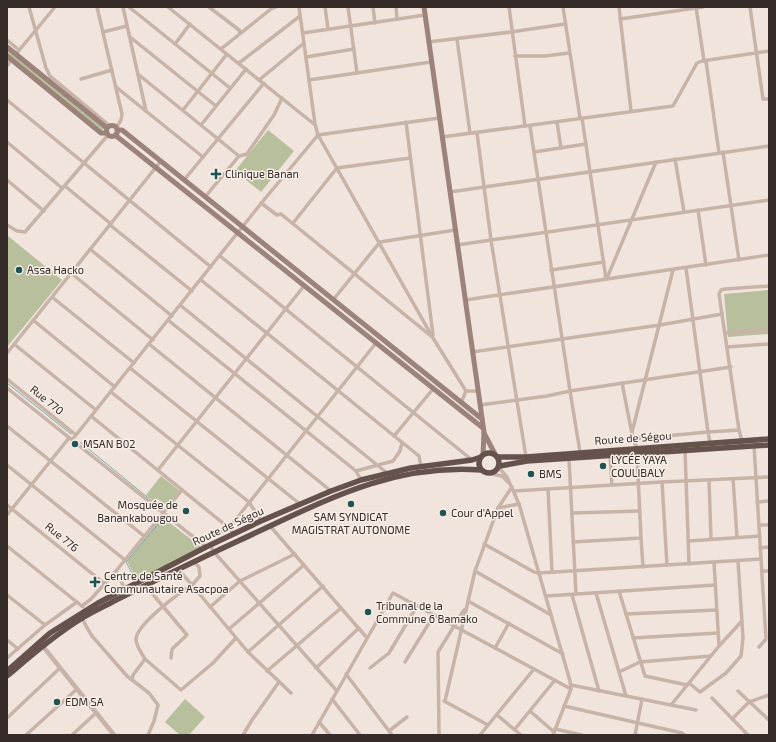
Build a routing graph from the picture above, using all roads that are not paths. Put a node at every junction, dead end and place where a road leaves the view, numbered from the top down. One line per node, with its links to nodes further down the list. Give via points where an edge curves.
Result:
1 (29, 7): 32 (street)
2 (55, 7): 32 (street)
3 (97, 7): 33 (street)
4 (123, 7): 29 (street)
5 (129, 7): 42 (street)
6 (168, 7): 27 (street)
7 (209, 7): 36 (street, via 239,30)
8 (266, 7): 20 (street)
9 (299, 7): 23 (street)
10 (325, 7): 31 (street)
11 (348, 7): 30 (street)
12 (373, 7): 26 (street)
13 (396, 7): 24 (street)
14 (424, 7): 22 (main road)
15 (509, 7): 34 (street)
16 (563, 7): 28 (street)
17 (619, 7): 25 (street)
18 (703, 7): 21 (street)
19 (750, 7): 49 (street)
20 (274, 8): 36 (street)
21 (696, 8): 25 (street); 54 (street)
22 (425, 15): 24 (street); 40 (main road)
23 (300, 16): 35 (street); 56 (street)
24 (397, 19): 26 (street)
25 (620, 19): 76 (street)
26 (375, 23): 30 (street)
27 (190, 24): 42 (street); 45 (street)
28 (565, 24): 34 (street); 48 (street)
29 (127, 26): 33 (street); 37 (street)
30 (350, 27): 31 (street); 44 (street)
31 (328, 29): 35 (street)
32 (35, 31): 47 (street); 84 (street, via 50,76)
33 (103, 32): 59 (street)
34 (511, 32): 38 (street); 51 (street)
35 (303, 33): 41 (street)
36 (240, 34): 45 (street)
37 (130, 37): 62 (street); 69 (street)
38 (457, 39): 40 (street); 86 (street)
39 (7, 40): 47 (street)
40 (428, 42): 55 (main road)
41 (304, 43): 52 (street); 64 (street)
42 (175, 44): 60 (street)
43 (7, 47): 47 (main road)
44 (354, 49): 52 (street); 61 (street)
45 (222, 50): 50 (street)
46 (769, 51): 49 (street)
47 (18, 52): 84 (main road)
48 (569, 53): 51 (street); 78 (street)
49 (756, 53): 54 (street); 71 (street, via 763,100)
50 (227, 54): 56 (street); 60 (street)
51 (515, 56): 83 (street)
52 (306, 57): 65 (street)
53 (9, 58): 57 (street); 84 (main road, via 101,133)
54 (705, 61): 76 (street, via 698,63 673,106); 96 (street)
55 (431, 62): 61 (street); 77 (main road)
56 (239, 63): 58 (street)
57 (7, 66)
58 (246, 69): 64 (street); 68 (street)
59 (112, 70): 63 (street); 67 (street)
60 (212, 73): 68 (street); 69 (street)
61 (357, 73): 65 (street)
62 (139, 75): 74 (street); 75 (street)
63 (81, 79)
64 (259, 80): 66 (street)
65 (309, 80): 82 (street)
66 (264, 83): 70 (street); 90 (street)
67 (116, 87): 75 (street); 85 (street, via 122,117)
68 (230, 88): 73 (street)
69 (197, 91): 73 (street); 74 (street)
70 (282, 98): 82 (street); 97 (street, via 274,115 251,148 244,155)
71 (769, 99)
72 (7, 100): 103 (street)
73 (216, 106): 81 (street)
74 (182, 110): 81 (street)
75 (146, 111): 98 (street)
76 (631, 111): 78 (street)
77 (439, 118): 79 (street); 89 (main road)
78 (581, 118): 80 (street); 92 (street)
79 (406, 122): 88 (street); 99 (street)
80 (557, 122): 83 (street); 94 (street)
81 (201, 124): 90 (street)
82 (315, 124): 88 (street)
83 (528, 126): 87 (street); 95 (street)
84 (108, 131): 85 (main road); 85 (main road, via 113,136); 103 (street)
85 (116, 131): 101 (main road, via 122,130); 104 (main road)
86 (470, 133): 87 (street); 89 (street)
87 (477, 133): 111 (street)
88 (318, 135): 105 (street); 116 (street)
89 (442, 137): 112 (main road)
90 (218, 139): 97 (street); 98 (street)
91 (7, 142): 110 (street)
92 (586, 144): 94 (street); 106 (street)
93 (769, 146): 96 (street)
94 (561, 148): 95 (street)
95 (534, 152): 107 (street)
96 (721, 153): 100 (street); 117 (street)
97 (238, 156): 113 (street)
98 (203, 157): 109 (street)
99 (410, 158): 105 (street); 130 (street)
100 (675, 159): 102 (street); 120 (street)
101 (161, 161): 104 (street); 109 (main road)
102 (656, 162): 106 (street); 121 (street)
103 (84, 164): 110 (street); 115 (street)
104 (156, 167): 115 (street); 129 (main road)
105 (337, 168): 122 (street); 132 (street)
106 (590, 171): 107 (street); 125 (street)
107 (538, 179): 111 (street); 128 (street)
108 (7, 180): 119 (street)
109 (184, 180): 113 (main road)
110 (63, 187): 119 (street); 123 (street)
111 (483, 187): 112 (street); 131 (street)
112 (450, 192): 127 (main road)
113 (205, 197): 126 (main road)
114 (769, 200): 117 (street)
115 (129, 201): 123 (street); 140 (street)
116 (261, 203): 122 (street); 126 (street)
117 (731, 206): 118 (street); 137 (street)
118 (698, 210): 120 (street); 139 (street)
119 (44, 211): 124 (street, via 25,232)
120 (684, 212): 121 (street)
121 (631, 220): 125 (street); 147 (street)
122 (293, 223): 145 (street)
123 (110, 224): 134 (street); 151 (street)
124 (7, 225)
125 (598, 225): 128 (street); 138 (street)
126 (243, 227): 129 (street); 154 (main road)
127 (455, 230): 130 (street); 133 (main road)
128 (546, 232): 131 (street); 142 (street)
129 (238, 233): 135 (street); 148 (main road)
130 (420, 235): 132 (street); 167 (street)
131 (491, 240): 133 (street); 152 (street)
132 (380, 242): 145 (street); 167 (street)
133 (457, 245): 155 (main road)
134 (90, 249): 144 (street); 159 (street)
135 (220, 256): 140 (street); 157 (street)
136 (769, 256): 137 (street)
137 (739, 260): 139 (street)
138 (604, 262): 142 (street); 147 (street)
139 (706, 265): 141 (street)
140 (211, 267): 146 (street)
141 (686, 268): 143 (street); 160 (street)
142 (551, 270): 150 (street)
143 (674, 270): 147 (street); 163 (street)
144 (71, 273): 153 (street); 169 (street)
145 (353, 274): 154 (street); 167 (street)
146 (201, 280): 151 (street); 165 (street)
147 (606, 280): 150 (street)
148 (304, 286): 157 (street); 170 (main road)
149 (769, 286): 158 (street, via 723,289 719,294)
150 (554, 287): 152 (street); 168 (street)
151 (192, 291): 156 (street)
152 (500, 295): 155 (street); 174 (street)
153 (52, 297): 161 (street); 179 (street)
154 (333, 300): 198 (main road)
155 (465, 300): 176 (main road)
156 (180, 305): 159 (street); 178 (street)
157 (286, 310): 165 (street); 180 (street)
158 (722, 314): 160 (street); 166 (street)
159 (172, 316): 162 (street)
160 (693, 318): 163 (street); 183 (street)
161 (33, 320): 171 (street); 188 (street)
162 (168, 320): 169 (street); 184 (street)
163 (660, 325): 168 (street); 186 (street)
164 (769, 330): 166 (street)
165 (267, 333): 178 (street); 191 (street)
166 (724, 333): 175 (street)
167 (433, 338): 195 (street)
168 (562, 339): 174 (street); 193 (street)
169 (153, 340): 172 (street)
170 (376, 343): 180 (street); 190 (main road)
171 (14, 344): 177 (street); 200 (street)
172 (149, 344): 179 (street); 196 (street)
173 (769, 344): 175 (street)
174 (509, 347): 176 (street); 197 (street)
175 (727, 347): 181 (street)
176 (472, 352): 192 (main road)
177 (7, 353)
178 (247, 359): 184 (street); 203 (street)
179 (134, 363): 182 (street)
180 (356, 367): 191 (street); 201 (street)
181 (731, 367): 183 (street); 208 (street)
182 (130, 368): 188 (street); 205 (street)
183 (699, 372): 186 (street); 211 (street)
184 (235, 374): 196 (street); 209 (street)
185 (7, 379): 212 (street, Rue 770)
186 (644, 380): 187 (street); 210 (street)
187 (622, 383): 193 (street); 210 (street)
188 (115, 387): 194 (street)
189 (7, 388): 214 (street)
190 (433, 389): 201 (street); 207 (main road)
191 (338, 391): 203 (street); 213 (street)
192 (478, 391): 195 (street); 199 (main road)
193 (570, 391): 197 (street); 225 (street)
194 (111, 392): 200 (street); 221 (street)
195 (466, 392): 198 (street)
196 (216, 398): 205 (street); 226 (street)
197 (516, 400): 199 (street); 230 (street)
198 (462, 403): 204 (main road)
199 (480, 405): 204 (main road)
200 (96, 410): 202 (street)
201 (413, 413): 213 (street); 232 (street)
202 (91, 416): 212 (street); 238 (street)
203 (317, 416): 209 (street); 235 (street)
204 (482, 419): 207 (main road)
205 (197, 422): 221 (street); 244 (street)
206 (7, 426): 233 (street)
207 (484, 430): 227 (main road); 229 (main road)
208 (739, 430): 211 (street); 217 (street)
209 (306, 431): 226 (street); 240 (street)
210 (632, 432): 216 (street)
211 (708, 432): 216 (street); 219 (street)
212 (76, 435): 214 (street)
213 (394, 436): 218 (street)
214 (71, 439): 233 (street); 268 (street)
215 (769, 439): 217 (highway, Route de Ségou)
216 (633, 440): 224 (street)
217 (742, 441): 219 (highway, Route de Ségou)
218 (402, 443): 235 (street, via 393,461); 236 (street, via 419,456)
219 (710, 443): 224 (highway, Route de Ségou)
220 (769, 445): 222 (highway, Route de Ségou)
221 (178, 446): 238 (street); 260 (street)
222 (754, 446): 223 (highway, Route de Ségou); 245 (street)
223 (685, 450): 224 (highway, Route de Ségou); 249 (street)
224 (637, 451): 225 (highway, Route de Ségou); 228 (highway, Route de Ségou); 251 (street)
225 (580, 452): 230 (highway, Route de Ségou)
226 (286, 455): 244 (street); 258 (street)
227 (496, 455): 229 (highway, Route de Ségou, via 487,453); 230 (highway, Route de Ségou); 237 (highway)
228 (610, 455): 231 (highway, Route de Ségou); 253 (street)
229 (482, 456): 232 (highway, Route de Ségou); 239 (highway, via 479,463)
230 (526, 457)
231 (569, 459): 237 (highway, Route de Ségou, via 527,461); 255 (street)
232 (472, 460): 236 (highway, Route de Ségou)
233 (50, 461): 252 (street); 277 (street)
234 (7, 465): 252 (street)
235 (378, 465): 240 (street); 241 (street)
236 (421, 467): 241 (highway, Route de Ségou)
237 (499, 467): 242 (highway, Route de Ségou); 254 (street)
238 (158, 470): 257 (street)
239 (481, 470): 242 (highway, Route de Ségou); 274 (highway, Route de Ségou, via 421,471 390,478 346,491)
240 (356, 471): 247 (street)
241 (388, 474): 247 (highway, Route de Ségou)
242 (491, 474): 254 (street, via 502,476)
243 (769, 477): 245 (street)
244 (268, 478): 260 (street); 262 (street)
245 (756, 478): 246 (street); 261 (street)
246 (733, 479): 248 (street); 279 (street)
247 (361, 480): 258 (highway, Route de Ségou)
248 (709, 480): 249 (street); 281 (street)
249 (686, 481): 250 (street); 282 (street)
250 (662, 482): 251 (street); 299 (street)
251 (638, 484): 253 (street); 267 (street)
252 (31, 485): 266 (street); 293 (street)
253 (612, 485): 255 (street)
254 (512, 487): 256 (street); 263 (street); 265 (street)
255 (571, 487): 256 (street); 269 (street)
256 (548, 489): 307 (street)
257 (182, 490): 268 (street); 275 (street)
258 (331, 491): 262 (highway, Route de Ségou)
259 (769, 501): 261 (street)
260 (249, 502): 271 (street); 275 (street)
261 (757, 502): 273 (street)
262 (300, 504): 271 (highway, Route de Ségou)
263 (519, 504): 265 (street); 308 (street)
264 (7, 505): 266 (street, Rue 776)
265 (498, 508): 285 (street)
266 (12, 509): 270 (street); 310 (street, Rue 776)
267 (640, 511): 269 (street); 280 (street)
268 (163, 513): 277 (street); 283 (street)
269 (572, 513): 284 (street)
270 (7, 515)
271 (261, 522): 276 (highway, Route de Ségou)
272 (769, 524): 273 (street)
273 (759, 525): 278 (street)
274 (270, 526): 290 (highway, Route de Ségou); 291 (street)
275 (229, 528): 276 (street); 283 (street)
276 (234, 534): 287 (highway, Route de Ségou)
277 (144, 536): 293 (street)
278 (760, 536): 279 (street); 289 (street)
279 (737, 537): 281 (street)
280 (641, 538): 284 (street); 300 (street)
281 (711, 539): 282 (street)
282 (688, 541): 297 (street)
283 (199, 542): 287 (street)
284 (573, 542): 305 (street)
285 (484, 544): 304 (street); 308 (street)
286 (7, 546): 322 (street)
287 (208, 546): 290 (street); 315 (highway, Route de Ségou)
288 (769, 547): 289 (street)
289 (760, 548): 292 (street)
290 (214, 552): 295 (highway, Route de Ségou); 309 (street)
291 (295, 554): 298 (street); 309 (street)
292 (761, 559): 294 (street); 306 (street)
293 (125, 560): 303 (street)
294 (738, 561): 296 (street); 335 (street)
295 (194, 562): 301 (highway, Route de Ségou); 313 (street, via 199,566 200,576)
296 (714, 562): 297 (street); 312 (street)
297 (689, 564): 299 (street)
298 (304, 565): 314 (street); 323 (street)
299 (667, 565): 300 (street)
300 (643, 566): 305 (street)
301 (178, 569): 311 (highway, Route de Ségou); 313 (street)
302 (769, 570): 306 (street)
303 (116, 571): 310 (street); 315 (street)
304 (475, 571): 321 (street); 333 (street)
305 (574, 571): 307 (street); 318 (street)
306 (762, 571): 351 (street, via 766,639)
307 (552, 572): 308 (street)
308 (539, 573): 320 (street)
309 (240, 581): 323 (street); 326 (street)
310 (105, 584): 327 (street)
311 (145, 585): 325 (street); 334 (highway, Route de Ségou)
312 (715, 585): 316 (street); 330 (street)
313 (192, 586): 325 (street); 326 (street)
314 (323, 586): 328 (street); 336 (street)
315 (125, 589): 327 (highway, Route de Ségou)
316 (619, 591): 317 (street); 331 (street)
317 (596, 593): 318 (street); 368 (street)
318 (574, 594): 320 (street); 378 (street)
319 (7, 595): 338 (street)
320 (546, 596): 333 (street)
321 (468, 601): 329 (street); 337 (street)
322 (77, 602): 327 (street); 338 (street)
323 (259, 603): 336 (street); 341 (street)
324 (417, 606): 332 (street); 345 (street, via 393,593); 364 (street, via 389,653)
325 (163, 607): 358 (street, via 187,635 172,649); 359 (street, via 137,634 136,642)
326 (210, 607): 341 (street)
327 (84, 608): 348 (highway, Route de Ségou, via 50,633)
328 (341, 608): 340 (street); 349 (street)
329 (466, 608): 339 (street); 342 (street)
330 (717, 610): 331 (street); 343 (street)
331 (626, 614): 346 (street)
332 (434, 615): 339 (street); 360 (street)
333 (551, 615): 355 (street)
334 (82, 618): 348 (highway, Route de Ségou); 371 (street, via 92,636)
335 (742, 620): 350 (street); 374 (street, via 741,656 736,662 726,673 700,692)
336 (278, 624): 349 (street); 354 (street)
337 (509, 624): 352 (street); 355 (street)
338 (45, 625): 353 (street)
339 (454, 626): 342 (street); 388 (street, via 438,652)
340 (359, 628): 345 (street); 363 (street)
341 (229, 629): 344 (street)
342 (461, 630): 352 (street); 386 (street)
343 (718, 633): 346 (street); 350 (street)
344 (236, 638): 354 (street); 359 (street, via 213,663 181,690)
345 (367, 638): 369 (street)
346 (633, 638): 361 (street)
347 (7, 640): 353 (street)
348 (41, 644): 362 (street); 366 (highway, Route de Ségou); 370 (highway, Route de Ségou)
349 (297, 646): 363 (street); 367 (street)
350 (719, 646): 356 (street)
351 (759, 647)
352 (495, 648): 365 (street)
353 (18, 649): 357 (street)
354 (248, 652): 367 (street)
355 (563, 654): 375 (street)
356 (711, 656): 361 (street); 374 (street)
357 (7, 658)
358 (171, 658)
359 (145, 659): 371 (street)
360 (405, 662)
361 (640, 662): 368 (street); 374 (street, via 645,676)
362 (60, 668): 376 (street); 395 (street)
363 (316, 668): 377 (street)
364 (370, 668)
365 (534, 669): 372 (street); 396 (street)
366 (7, 671)
367 (267, 671): 373 (street)
368 (619, 672): 382 (street)
369 (346, 674): 377 (street); 405 (street)
370 (7, 676)
371 (132, 680): 413 (street, via 158,705)
372 (555, 680): 375 (street); 393 (street)
373 (279, 682): 380 (street); 414 (street)
374 (688, 684): 389 (street)
375 (571, 687): 378 (street); 390 (street)
376 (77, 689): 394 (street); 410 (street)
377 (337, 691): 384 (street)
378 (599, 691): 382 (street)
379 (738, 691): 387 (street)
380 (291, 693)
381 (769, 695): 387 (street)
382 (626, 696): 385 (street)
383 (712, 698): 399 (street)
384 (332, 699): 401 (street); 417 (street)
385 (642, 699): 389 (street); 402 (street)
386 (445, 701): 388 (street); 403 (street)
387 (749, 702): 399 (street); 400 (street)
388 (439, 703): 419 (street)
389 (671, 705): 392 (street)
390 (564, 706): 402 (street); 406 (street)
391 (7, 710): 395 (street)
392 (696, 710)
393 (530, 711): 404 (street); 406 (street)
394 (96, 713): 411 (street); 412 (street)
395 (11, 714): 397 (street)
396 (497, 714): 403 (street); 404 (street)
397 (7, 718)
398 (407, 718): 405 (street)
399 (732, 719): 423 (street)
400 (769, 719)
401 (319, 722): 407 (street); 416 (street)
402 (637, 723): 409 (street); 422 (street)
403 (488, 725): 408 (street)
404 (515, 729): 420 (street)
405 (389, 731): 418 (street)
406 (554, 732): 421 (street)
407 (313, 733): 415 (street)
408 (482, 734)
409 (682, 734)
410 (26, 735)
411 (72, 735)
412 (114, 735)
413 (148, 735)
414 (243, 735)
415 (308, 735)
416 (330, 735)
417 (360, 735)
418 (392, 735)
419 (439, 735)
420 (521, 735)
421 (582, 735)
422 (635, 735)
423 (748, 735)

